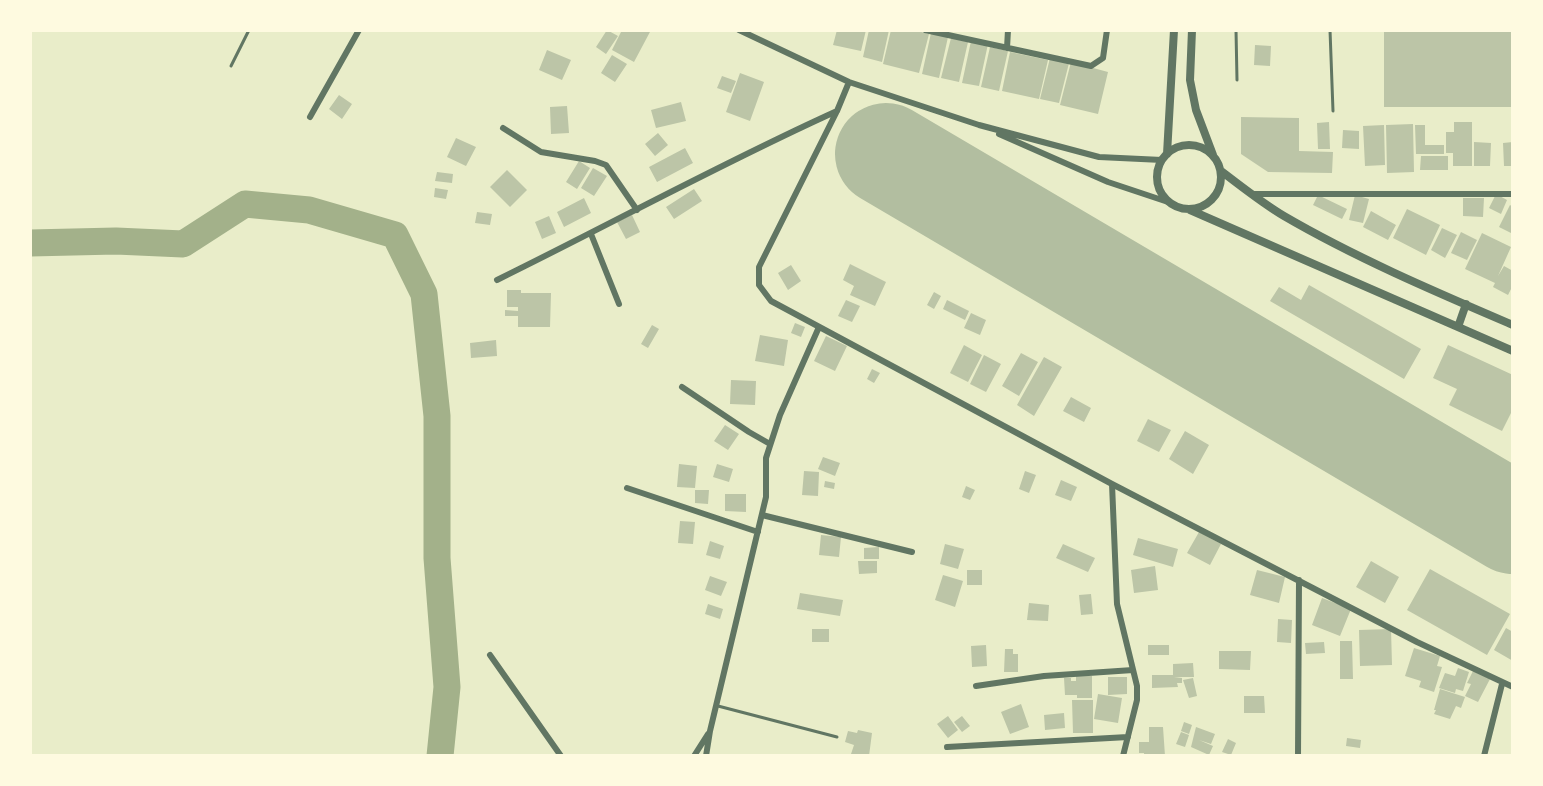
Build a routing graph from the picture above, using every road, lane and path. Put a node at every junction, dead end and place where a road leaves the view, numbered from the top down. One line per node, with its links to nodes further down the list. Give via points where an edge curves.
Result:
1 (249, 30): 12 (lane)
2 (358, 30): 17 (street)
3 (925, 30): 11 (street)
4 (1008, 30): 11 (street)
5 (1107, 30): 11 (street, via 1103,58 1091,66)
6 (1174, 30): 21 (street)
7 (1192, 30): 20 (street, via 1192,90)
8 (1236, 30): 13 (lane)
9 (1330, 30): 16 (lane)
10 (744, 31): 14 (street)
11 (1007, 48)
12 (231, 66)
13 (1237, 80)
14 (849, 82): 15 (street); 18 (street)
15 (837, 111): 26 (street); 33 (street, via 759,267 759,285 771,301)
16 (1333, 111)
17 (310, 117)
18 (979, 125): 21 (street, via 1099,157); 25 (street, via 1108,182)
19 (503, 128): 26 (street, via 541,152 606,165)
20 (1213, 156): 21 (street, via 1196,146 1176,148); 22 (street)
21 (1165, 157): 25 (street, via 1158,168 1158,186)
22 (1221, 171): 23 (street); 27 (street, via 1217,193 1201,207)
23 (1251, 194): 24 (street); 31 (street, via 1313,232)
24 (1513, 194)
25 (1168, 202): 27 (street)
26 (637, 210): 28 (street)
27 (1190, 210): 34 (street)
28 (591, 234): 29 (street); 30 (street)
29 (497, 280)
30 (619, 304)
31 (1466, 304): 32 (street); 34 (street)
32 (1513, 325)
33 (819, 327): 37 (street); 38 (street)
34 (1458, 327): 35 (street)
35 (1513, 351)
36 (682, 387): 37 (street)
37 (770, 444): 40 (street)
38 (1112, 484): 43 (street); 45 (street, via 1117,604)
39 (627, 488): 41 (street)
40 (762, 515): 41 (street); 42 (street)
41 (758, 532): 49 (street)
42 (912, 552)
43 (1299, 580): 46 (street); 58 (street)
44 (490, 655): 54 (street)
45 (1134, 670): 47 (street, via 1044,676); 52 (street, via 1137,700)
46 (1502, 684): 48 (street); 59 (street)
47 (976, 686)
48 (1513, 687)
49 (716, 705): 50 (street); 51 (lane)
50 (710, 731): 55 (street); 56 (street)
51 (837, 737)
52 (1128, 737): 53 (street); 57 (street)
53 (947, 747)
54 (561, 756)
55 (694, 756)
56 (706, 756)
57 (1123, 756)
58 (1298, 756)
59 (1484, 756)

